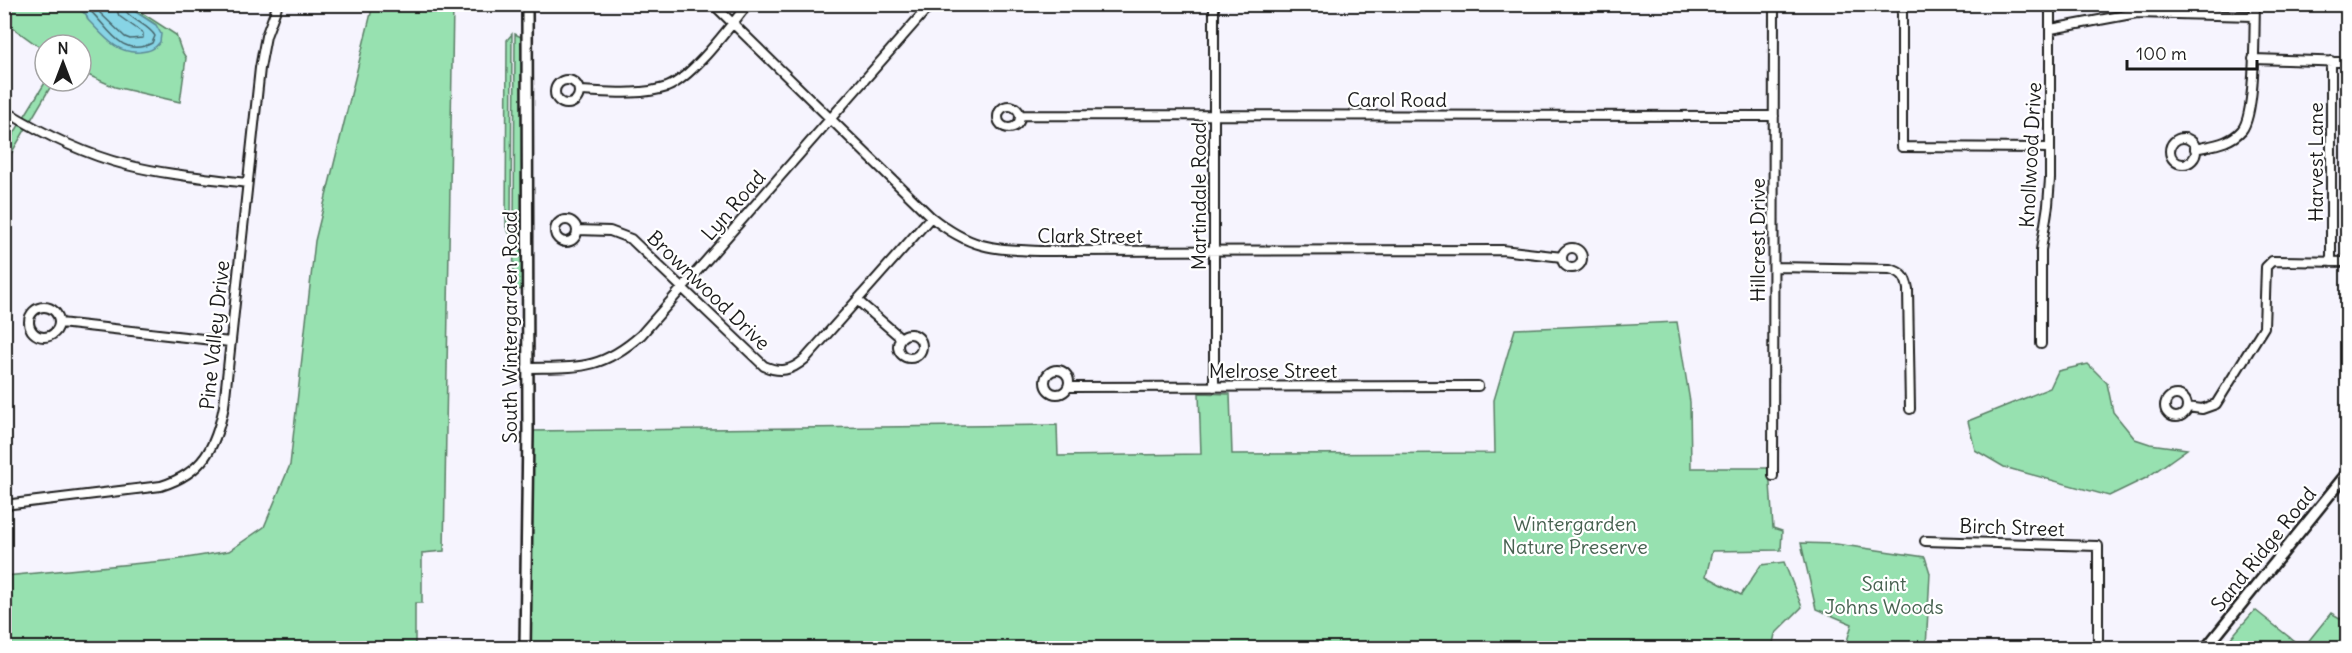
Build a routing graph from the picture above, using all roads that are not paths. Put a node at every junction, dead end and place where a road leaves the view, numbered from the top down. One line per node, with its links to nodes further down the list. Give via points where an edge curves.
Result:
1 (278, 4): 25 (street, Pine Valley Drive, via 263,48)
2 (527, 4): 39 (street, South Wintergarden Road)
3 (713, 4): 12 (street, Clark Street)
4 (748, 4): 12 (street)
5 (931, 4): 22 (street, Lyn Road)
6 (1214, 4): 20 (street, Martindale Road)
7 (1774, 4): 21 (street, Hillcrest Drive)
8 (1902, 4): 23 (street, via 1902,147)
9 (2050, 4): 13 (street, Knollwood Drive)
10 (2254, 4): 11 (street)
11 (2254, 16): 13 (street, via 2137,13); 14 (street)
12 (732, 23): 17 (street, via 691,70 671,85 638,92); 22 (street, Clark Street)
13 (2051, 29): 23 (street, Knollwood Drive)
14 (2253, 59): 15 (street); 24 (street, via 2251,108 2242,130 2223,143)
15 (2331, 61): 16 (street); 31 (street, Harvest Lane)
16 (2348, 62)
17 (579, 91)
18 (4, 111): 25 (street, via 102,158 153,170)
19 (1020, 116): 20 (street, Carol Road)
20 (1215, 116): 21 (street, Carol Road); 28 (street, Martindale Road)
21 (1774, 116): 32 (street, Hillcrest Drive)
22 (829, 119): 26 (street, Clark Street); 33 (street, Lyn Road)
23 (2049, 148): 38 (street, Knollwood Drive, via 2048,205 2041,250)
24 (2195, 148)
25 (247, 183): 37 (street, Pine Valley Drive)
26 (931, 217): 28 (street, Clark Street, via 961,239 1003,250); 34 (street, Brownwood Drive)
27 (577, 230): 33 (street, Brownwood Drive, via 605,230 625,236)
28 (1215, 252): 29 (street, Clark Street, via 1502,250); 42 (street, Martindale Road)
29 (1562, 258)
30 (2348, 261): 31 (street)
31 (2331, 262): 43 (street, via 2272,261 2266,267 2266,315 2260,333 2216,404 2202,409)
32 (1774, 267): 44 (street, via 1890,269 1903,274 1909,299); 46 (street, Hillcrest Drive)
33 (683, 287): 34 (street, Brownwood Drive, via 764,366 779,371 798,365); 39 (street, Lyn Road, via 641,335 615,355 579,367)
34 (857, 300): 36 (street)
35 (60, 322): 35 (street, via 56,313 45,307 36,309 29,320 31,330 44,337 53,335); 37 (street)
36 (901, 338)
37 (230, 342): 47 (street, Pine Valley Drive, via 217,437 204,460 184,476 142,490)
38 (2041, 344)
39 (527, 368): 49 (street, South Wintergarden Road)
40 (1478, 386): 42 (street, Melrose Street)
41 (1068, 387): 42 (street, Melrose Street)
42 (1214, 387)
43 (2187, 407)
44 (1910, 409)
45 (2348, 472): 51 (street, Sand Ridge Road)
46 (1773, 476)
47 (4, 505)
48 (1925, 541): 50 (street, Birch Street, via 2098,546)
49 (525, 648)
50 (2098, 648)
51 (2206, 648)

